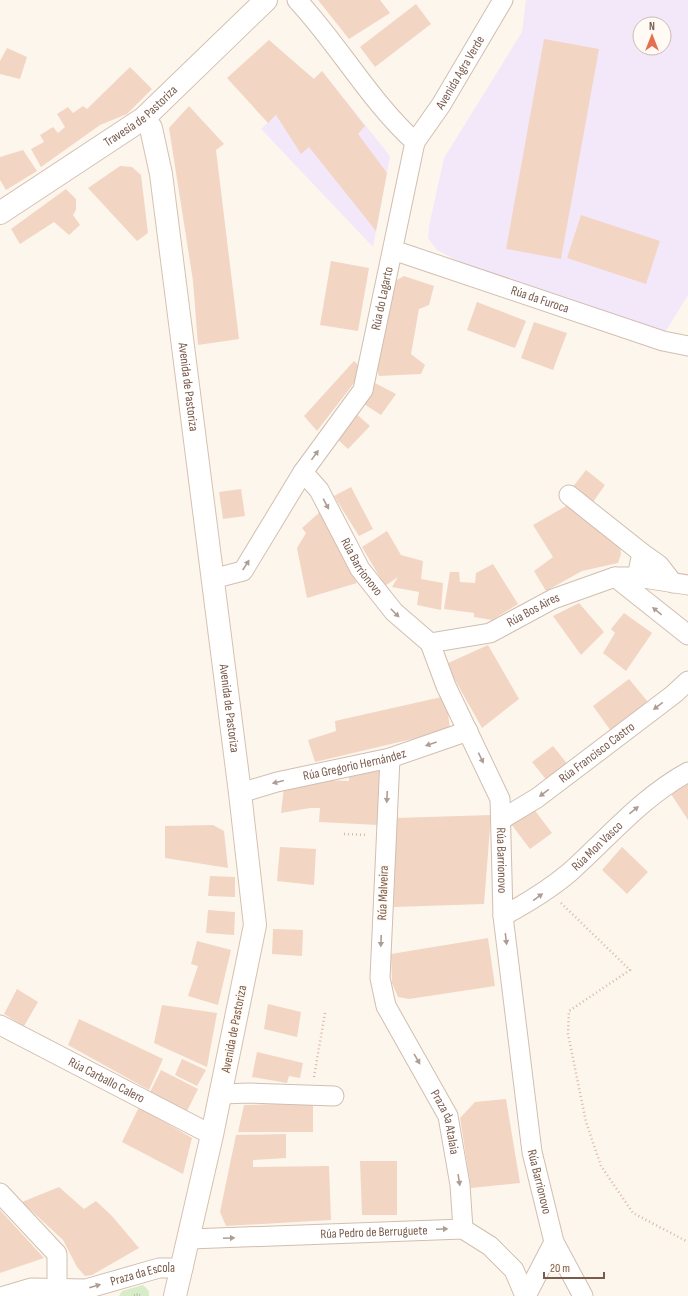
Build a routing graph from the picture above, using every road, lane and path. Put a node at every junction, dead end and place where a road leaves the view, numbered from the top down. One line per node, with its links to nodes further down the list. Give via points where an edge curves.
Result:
1 (297, 0): 5 (street, via 316,20 379,104)
2 (503, 0): 5 (street, Avenida Agra Verde, via 440,106)
3 (264, 1): 4 (street, Travesía de Pastoriza)
4 (144, 118): 6 (street, Travesía de Pastoriza); 14 (street, Avenida de Pastoriza, via 151,128 160,174)
5 (414, 142): 7 (street, Rúa do Lagarto)
6 (0, 213)
7 (393, 250): 8 (street, Rúa da Furoca, via 663,341); 9 (street, Rúa do Lagarto, one-way to 7, via 363,390)
8 (688, 346)
9 (303, 472): 14 (street, Rúa do Lagarto, one-way to 9, via 243,571); 17 (street, Rúa Barrionovo, one-way to 17, via 319,490 360,569 394,612)
10 (569, 495): 11 (street, Rúa Bos Aires)
11 (642, 553): 13 (street); 15 (street, Rúa Bos Aires)
12 (615, 577): 13 (street, Rúa Bos Aires); 16 (street, one-way to 12); 17 (street, Rúa Bos Aires, via 553,598 490,633)
13 (637, 577): 15 (street, Rúa Bos Aires)
14 (212, 579): 22 (street, Avenida de Pastoriza)
15 (681, 584)
16 (688, 635)
17 (430, 643): 19 (street, Rúa Barrionovo, via 446,686)
18 (688, 681): 23 (street, Rúa Francisco Castro, one-way to 23, via 537,798)
19 (468, 731): 20 (street, Rúa Gregorio Hernández, one-way to 20); 23 (street, Rúa Barrionovo, one-way to 23, via 500,799)
20 (390, 758): 22 (street, Rúa Gregorio Hernández, one-way to 22, via 277,782); 30 (street, Rúa Malveira, one-way to 30, via 380,978 386,1006)
21 (688, 772): 26 (street, Rúa Mon Vasco, one-way to 21, via 569,873 633,810)
22 (240, 793): 32 (street, Avenida de Pastoriza, via 255,925)
23 (502, 819): 27 (street, Rúa Barrionovo)
24 (344, 834): 25 (path)
25 (369, 835)
26 (548, 889): 27 (street, Rúa Mon Vasco, one-way to 26, via 534,900); 39 (path, via 630,970 569,1011 568,1034 586,1122 601,1166 633,1213)
27 (503, 916): 38 (street, Rúa Barrionovo, one-way to 38, via 532,1152)
28 (325, 1013): 31 (path)
29 (0, 1025): 34 (street, Rúa Carballo Calero)
30 (397, 1025): 36 (street, Praza da Atalaia, one-way to 36, via 448,1116 460,1185)
31 (313, 1083)
32 (221, 1094): 33 (street); 34 (street, Avenida de Pastoriza)
33 (334, 1096)
34 (212, 1135): 37 (street, Avenida de Pastoriza)
35 (0, 1193): 41 (street, via 57,1254)
36 (463, 1229): 37 (street, Rúa Pedro de Berruguete, one-way to 36); 44 (street, via 490,1246 514,1270)
37 (190, 1239): 40 (street, Avenida de Pastoriza)
38 (554, 1242): 44 (street); 45 (street, Rúa Barrionovo)
39 (688, 1242)
40 (183, 1268): 41 (street, Praza da Escola, one-way to 40, via 86,1288 159,1268); 43 (street, Avenida de Pastoriza)
41 (57, 1292): 42 (street, Praza da Escola, via 31,1288)
42 (4, 1296)
43 (176, 1296)
44 (526, 1296)
45 (583, 1296)

